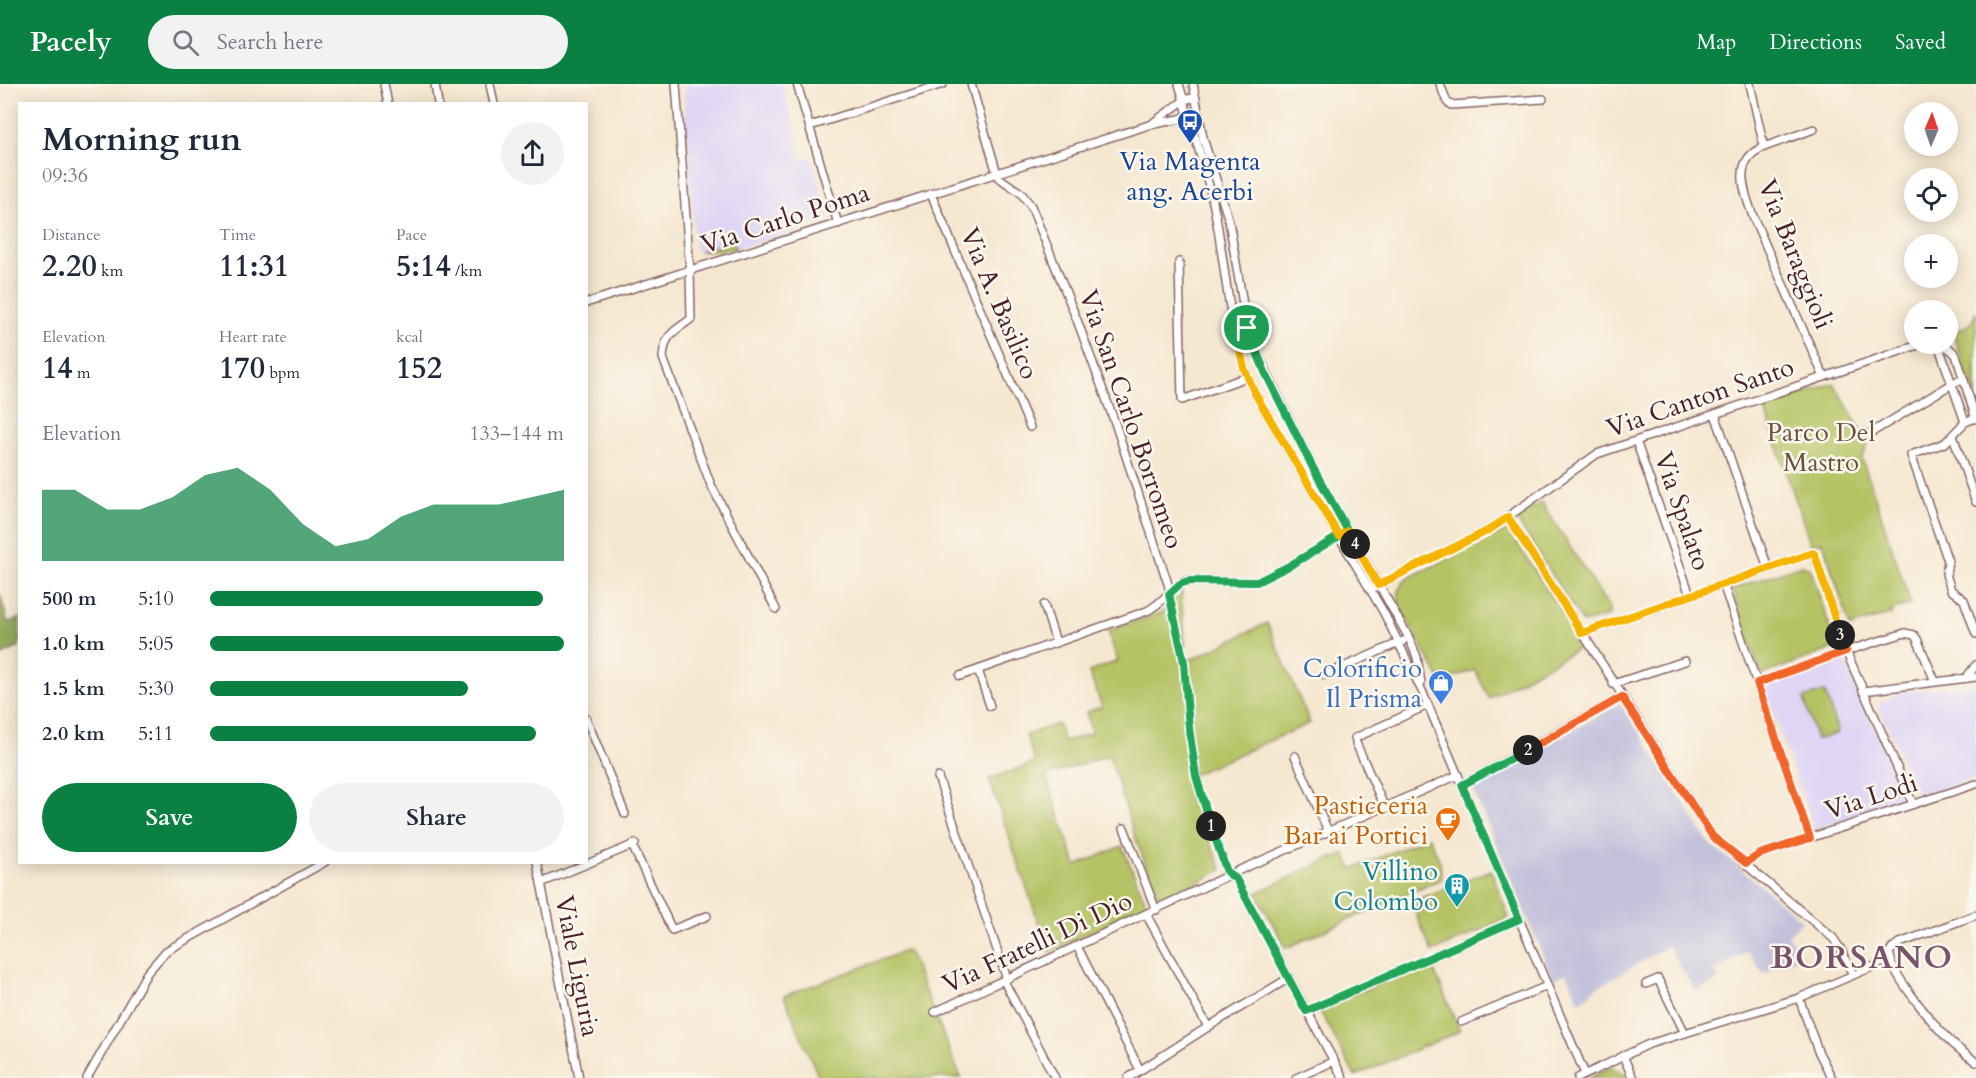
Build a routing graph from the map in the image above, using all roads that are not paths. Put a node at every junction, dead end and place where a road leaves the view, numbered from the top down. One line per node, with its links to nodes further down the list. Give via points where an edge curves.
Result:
1 (384, 84): 15 (street)
2 (435, 84): 16 (street)
3 (490, 84): 17 (street)
4 (676, 84): 28 (street)
5 (798, 84): 21 (street)
6 (943, 84): 21 (street)
7 (971, 84): 24 (street)
8 (1179, 84): 14 (street)
9 (1193, 84): 12 (street)
10 (1440, 84): 13 (street, via 1452,105)
11 (1750, 84): 23 (street, Via Baraggioli)
12 (1196, 98): 14 (street); 18 (street)
13 (1543, 99)
14 (1184, 100): 19 (street); 20 (street)
15 (388, 102)
16 (438, 102)
17 (494, 102)
18 (1198, 111): 19 (street); 30 (street, via 1229,221)
19 (1188, 116): 20 (street); 31 (street, via 1215,211)
20 (1149, 125): 24 (street, Via Carlo Poma)
21 (810, 126): 26 (street)
22 (1814, 129): 23 (street)
23 (1764, 147): 36 (street, Via Baraggioli, via 1746,163 1745,192)
24 (997, 173): 25 (street, Via Carlo Poma); 54 (street, Via San Carlo Borromeo, via 1000,180 1023,196 1034,213 1115,423)
25 (931, 194): 26 (street, Via Carlo Poma); 42 (street, Via A. Basilico)
26 (838, 224): 28 (street, Via Carlo Poma)
27 (1179, 262): 35 (street, via 1182,400)
28 (690, 271): 29 (street, Via Carlo Poma); 57 (street, via 691,320 669,336 663,358 711,485)
29 (588, 302)
30 (1247, 328): 31 (street); 48 (street, via 1305,453)
31 (1235, 330): 35 (street)
32 (1904, 350): 36 (street, Via Canton Santo)
33 (1942, 354): 38 (street)
34 (1955, 354): 37 (street)
35 (1246, 377): 49 (street)
36 (1824, 377): 39 (street, Via Canton Santo)
37 (1964, 381): 38 (street); 40 (street)
38 (1953, 385): 41 (street); 43 (street)
39 (1715, 414): 45 (street, Via Canton Santo); 50 (street)
40 (1976, 419): 41 (street)
41 (1965, 422): 44 (street)
42 (1030, 428)
43 (1869, 434)
44 (1953, 436): 46 (street); 59 (street, via 1944,444 1911,455 1948,561 1946,573 1951,590 1964,600)
45 (1636, 441): 47 (street, Via Canton Santo, via 1592,457); 55 (street, Via Spalato)
46 (1976, 502)
47 (1508, 517): 52 (street, Via Canton Santo); 58 (street)
48 (1348, 531): 49 (street); 52 (street)
49 (1339, 536): 53 (street); 54 (street, via 1257,582 1190,581)
50 (1768, 568): 51 (street); 63 (street, via 1815,555)
51 (1723, 584): 55 (street); 72 (street)
52 (1378, 585): 53 (street, Via Canton Santo); 60 (street)
53 (1370, 589): 62 (street)
54 (1169, 594): 61 (street, via 1147,611); 96 (street, Via San Carlo Borromeo, via 1184,662 1197,782)
55 (1690, 596): 58 (street)
56 (1044, 605): 61 (street)
57 (776, 609)
58 (1582, 633): 73 (street)
59 (1976, 634)
60 (1409, 638): 62 (street); 74 (street, via 1417,657)
61 (1056, 642): 66 (street)
62 (1399, 643): 67 (street); 74 (street)
63 (1846, 651): 71 (street, via 1912,634); 72 (street); 75 (street)
64 (1685, 661): 73 (street)
65 (1976, 665): 70 (street)
66 (978, 670): 68 (street); 77 (street)
67 (1325, 675)
68 (960, 676)
69 (1976, 677): 70 (street)
70 (1966, 678): 71 (street)
71 (1935, 681): 75 (street)
72 (1757, 683): 90 (street)
73 (1613, 684): 76 (street)
74 (1422, 691): 78 (street)
75 (1863, 691): 85 (street)
76 (1622, 697): 84 (street); 92 (street, via 1713,837)
77 (990, 705)
78 (1428, 705): 81 (street); 86 (street, via 1355,740)
79 (588, 723): 87 (street)
80 (1295, 756): 89 (street)
81 (1458, 775): 84 (street); 86 (street, Via Fratelli Di Dio)
82 (938, 777): 107 (street)
83 (1976, 784): 85 (street, Via Lodi)
84 (1462, 785): 102 (street)
85 (1913, 804): 90 (street, Via Lodi)
86 (1384, 806): 89 (street, Via Fratelli Di Dio)
87 (625, 814)
88 (1124, 828): 98 (street, Via Fratelli Di Dio)
89 (1328, 831): 96 (street, Via Fratelli Di Dio)
90 (1810, 838): 92 (street, Via Lodi, via 1760,854)
91 (588, 863): 101 (street, via 634,844 672,930)
92 (1746, 863): 105 (street, via 1835,940)
93 (321, 864): 121 (street, via 166,951 147,973)
94 (537, 864): 97 (street, Viale Liguria)
95 (586, 864): 97 (street)
96 (1231, 875): 98 (street, Via Fratelli Di Dio); 106 (street, Via San Carlo Borromeo)
97 (541, 883): 122 (street, Viale Liguria)
98 (1156, 910): 99 (street, Via Fratelli Di Dio)
99 (1146, 914): 103 (street, Via Fratelli Di Dio); 114 (street)
100 (1976, 915): 104 (street, via 1897,944)
101 (707, 916)
102 (1519, 919): 109 (street); 111 (street)
103 (1077, 946): 107 (street, Via Fratelli Di Dio); 119 (street)
104 (1891, 959): 105 (street); 118 (street, via 1922,1008 1949,1040)
105 (1853, 975): 110 (street)
106 (1289, 978): 111 (street, Via San Carlo Borromeo); 114 (street)
107 (1005, 980): 112 (street, Via Fratelli Di Dio); 123 (street)
108 (1646, 984): 115 (street, via 1658,979)
109 (1547, 986): 113 (street); 120 (street)
110 (1799, 998): 115 (street); 129 (street)
111 (1306, 1011): 117 (street, Via San Carlo Borromeo)
112 (935, 1012)
113 (1461, 1022)
114 (1208, 1027): 119 (street)
115 (1684, 1033): 116 (street)
116 (1623, 1056): 120 (street); 128 (street)
117 (1334, 1061): 125 (street); 126 (street, Via San Carlo Borromeo)
118 (1976, 1062)
119 (1140, 1070): 124 (street)
120 (1585, 1074): 127 (street)
121 (87, 1078)
122 (579, 1078)
123 (1054, 1078)
124 (1128, 1078)
125 (1298, 1078)
126 (1343, 1078)
127 (1578, 1078)
128 (1633, 1078)
129 (1832, 1078)

